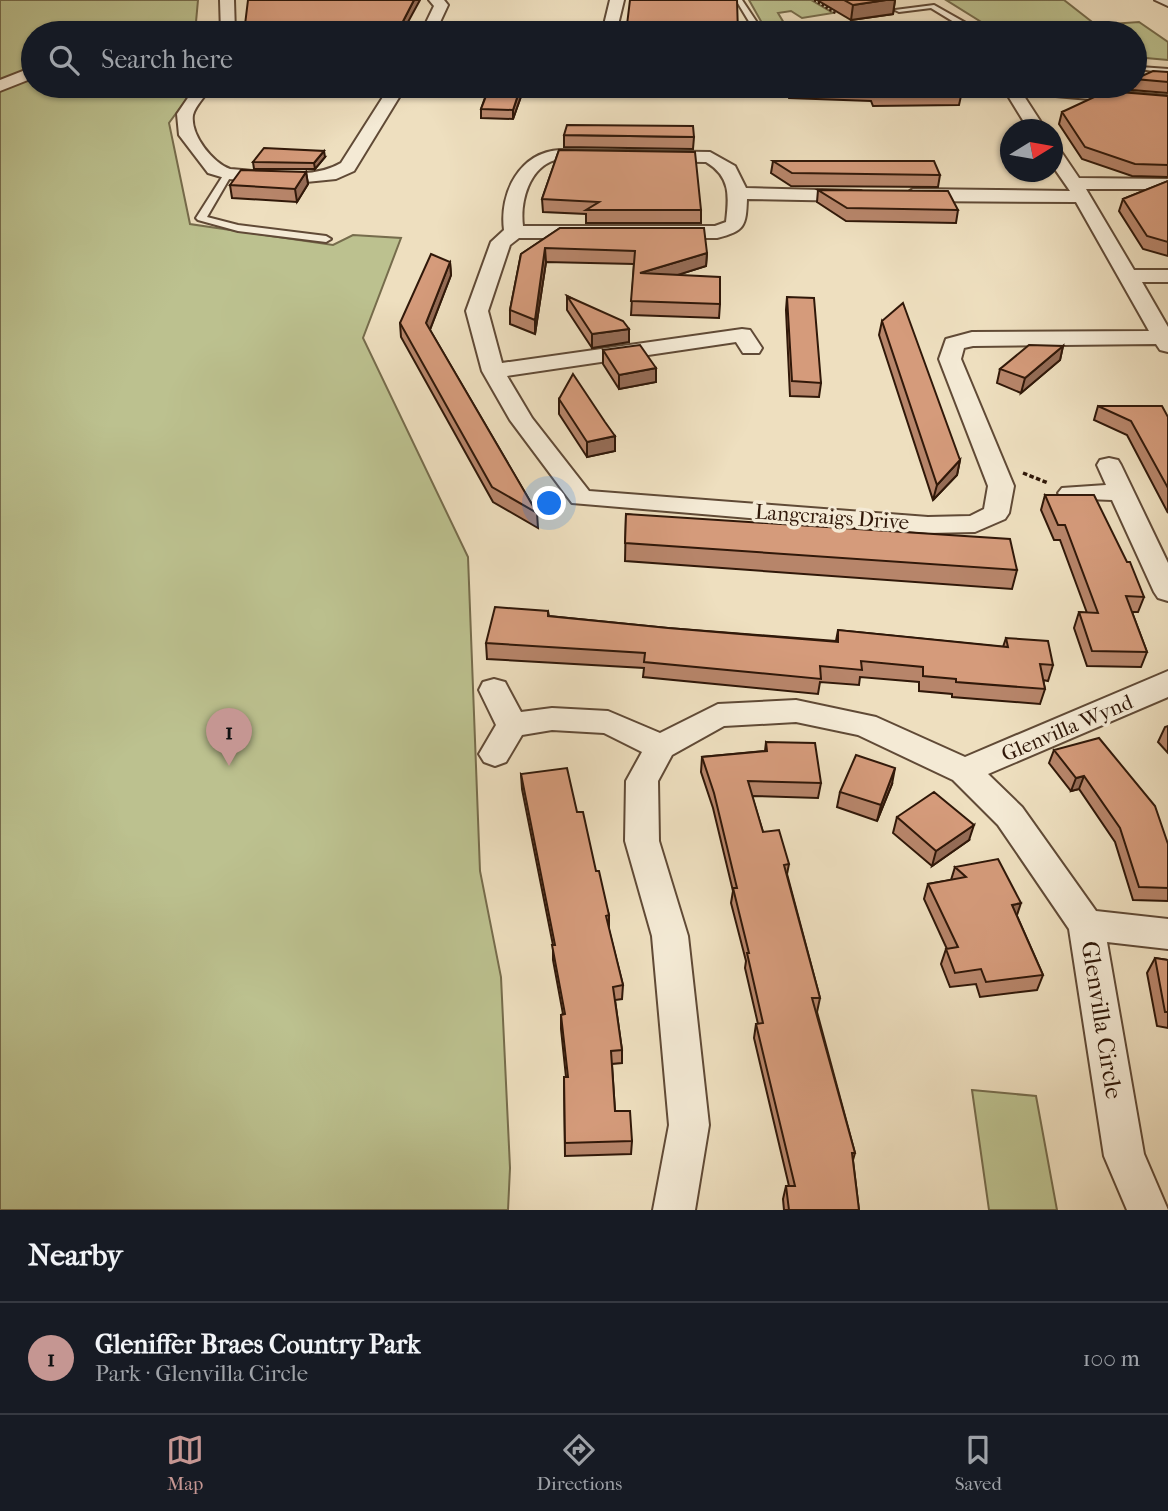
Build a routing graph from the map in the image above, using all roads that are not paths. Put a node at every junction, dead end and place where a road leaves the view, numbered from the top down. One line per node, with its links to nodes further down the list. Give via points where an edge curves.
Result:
1 (232, 0): 9 (street)
2 (436, 0): 10 (street, via 441,5)
3 (617, 0): 11 (street)
4 (739, 0): 12 (lane)
5 (1162, 0): 6 (street)
6 (1168, 2)
7 (932, 3): 8 (lane); 13 (lane)
8 (899, 8)
9 (229, 21)
10 (434, 21)
11 (612, 21)
12 (752, 21)
13 (959, 21)
14 (1147, 69): 15 (lane)
15 (1168, 71)
16 (21, 77): 17 (street)
17 (0, 86)
18 (196, 98): 25 (street, via 185,114 187,135 214,169)
19 (391, 98): 25 (street, via 348,167 336,174 296,178)
20 (1014, 98): 23 (street)
21 (1133, 98): 22 (street)
22 (1168, 101)
23 (1030, 119)
24 (1063, 168): 27 (street)
25 (228, 174): 30 (lane, via 201,218 239,228)
26 (1168, 184): 27 (street)
27 (1078, 190): 28 (street); 31 (street)
28 (738, 193): 29 (street, via 735,225 718,232); 29 (street, via 725,164 710,157 547,157 526,170 511,218)
29 (514, 232): 35 (street, Langcraigs Drive, via 500,242 477,311)
30 (326, 239)
31 (1128, 276): 32 (street); 33 (street)
32 (1168, 276)
33 (1166, 341): 35 (street, Langcraigs Drive, via 972,339 954,344 950,359 1001,486 996,513 975,524 928,525 582,498 522,420)
34 (751, 348): 35 (street, via 742,335)
35 (493, 371)
36 (1109, 465): 38 (street)
37 (1071, 492): 38 (street)
38 (1122, 492): 39 (street)
39 (1168, 592)
40 (1168, 682): 45 (street, Glenvilla Wynd)
41 (494, 690): 42 (street)
42 (512, 725): 43 (street, via 552,719 608,722); 44 (street)
43 (661, 747): 45 (street, Glenvilla Circle, via 718,715 796,711 865,725); 48 (street, via 642,781 642,841 670,936 689,1125)
44 (495, 754)
45 (964, 771): 46 (street, Glenvilla Circle, via 1010,816)
46 (1086, 925): 47 (street); 49 (street, Glenvilla Circle, via 1124,1156)
47 (1168, 934)
48 (674, 1210)
49 (1149, 1210)

